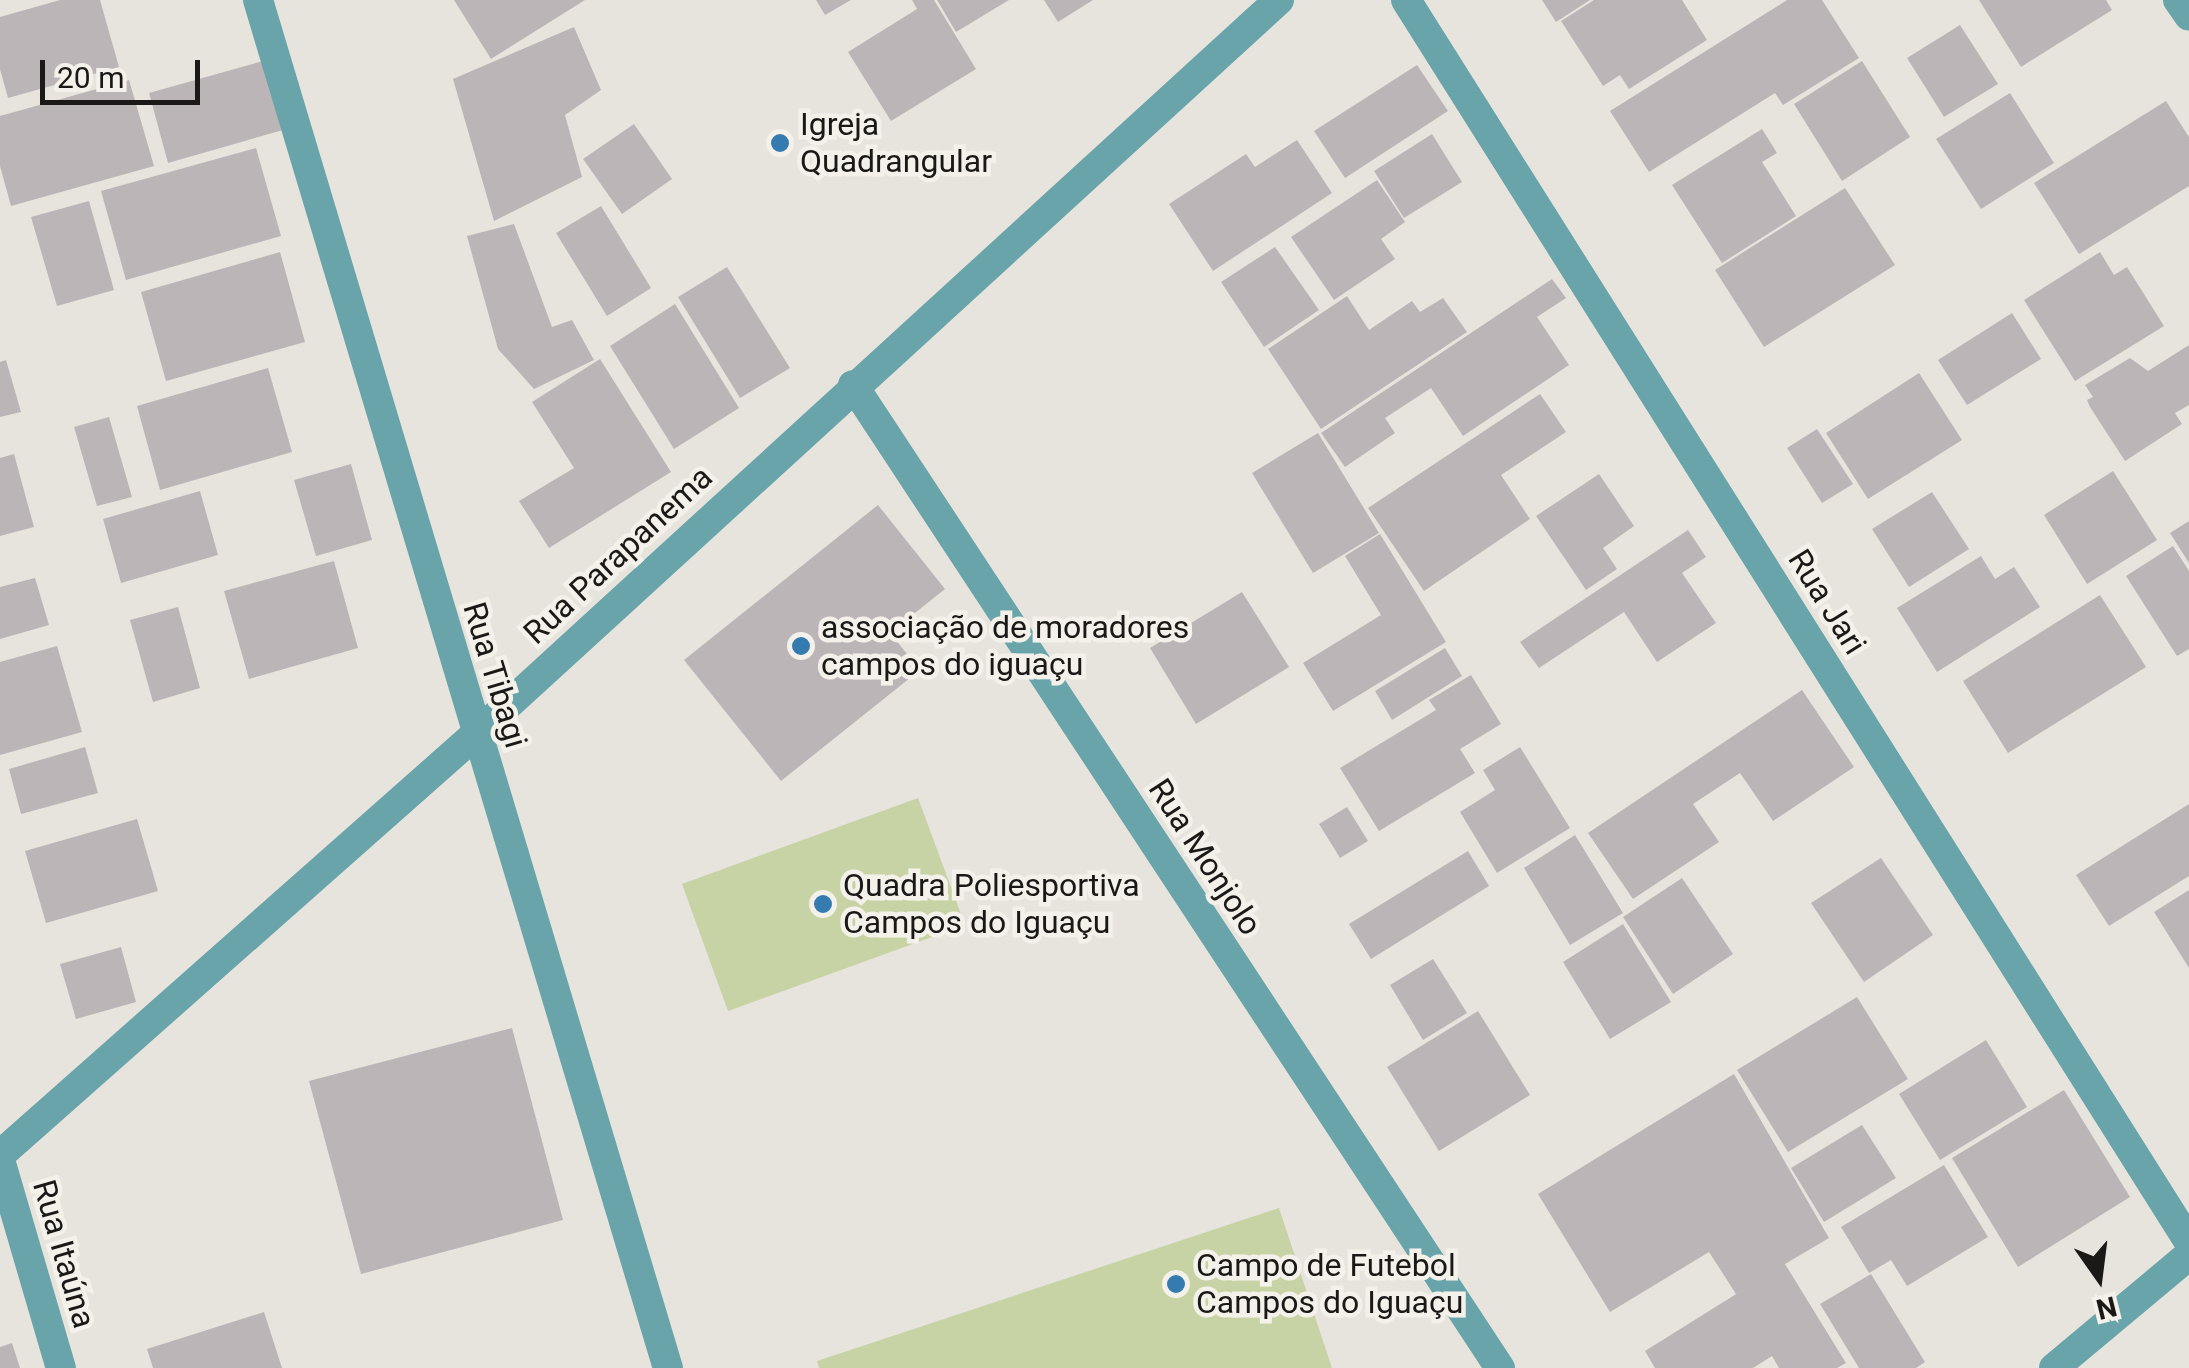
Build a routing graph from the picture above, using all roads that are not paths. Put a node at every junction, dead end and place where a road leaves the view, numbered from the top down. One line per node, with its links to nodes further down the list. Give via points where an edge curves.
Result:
1 (258, 0): 7 (street, Rua Tibagi)
2 (1279, 0): 6 (street, Rua Parapanema)
3 (1406, 0): 9 (street, Rua Jari)
4 (2178, 0): 5 (street)
5 (2189, 16)
6 (853, 385): 7 (street, Rua Parapanema); 13 (street, Rua Monjolo)
7 (476, 734): 8 (street, Rua Parapanema); 12 (street, Rua Tibagi)
8 (0, 1158): 11 (street, Rua Itaúna)
9 (2189, 1242)
10 (2189, 1255): 14 (street)
11 (61, 1368)
12 (668, 1368)
13 (1500, 1368)
14 (2054, 1368)

